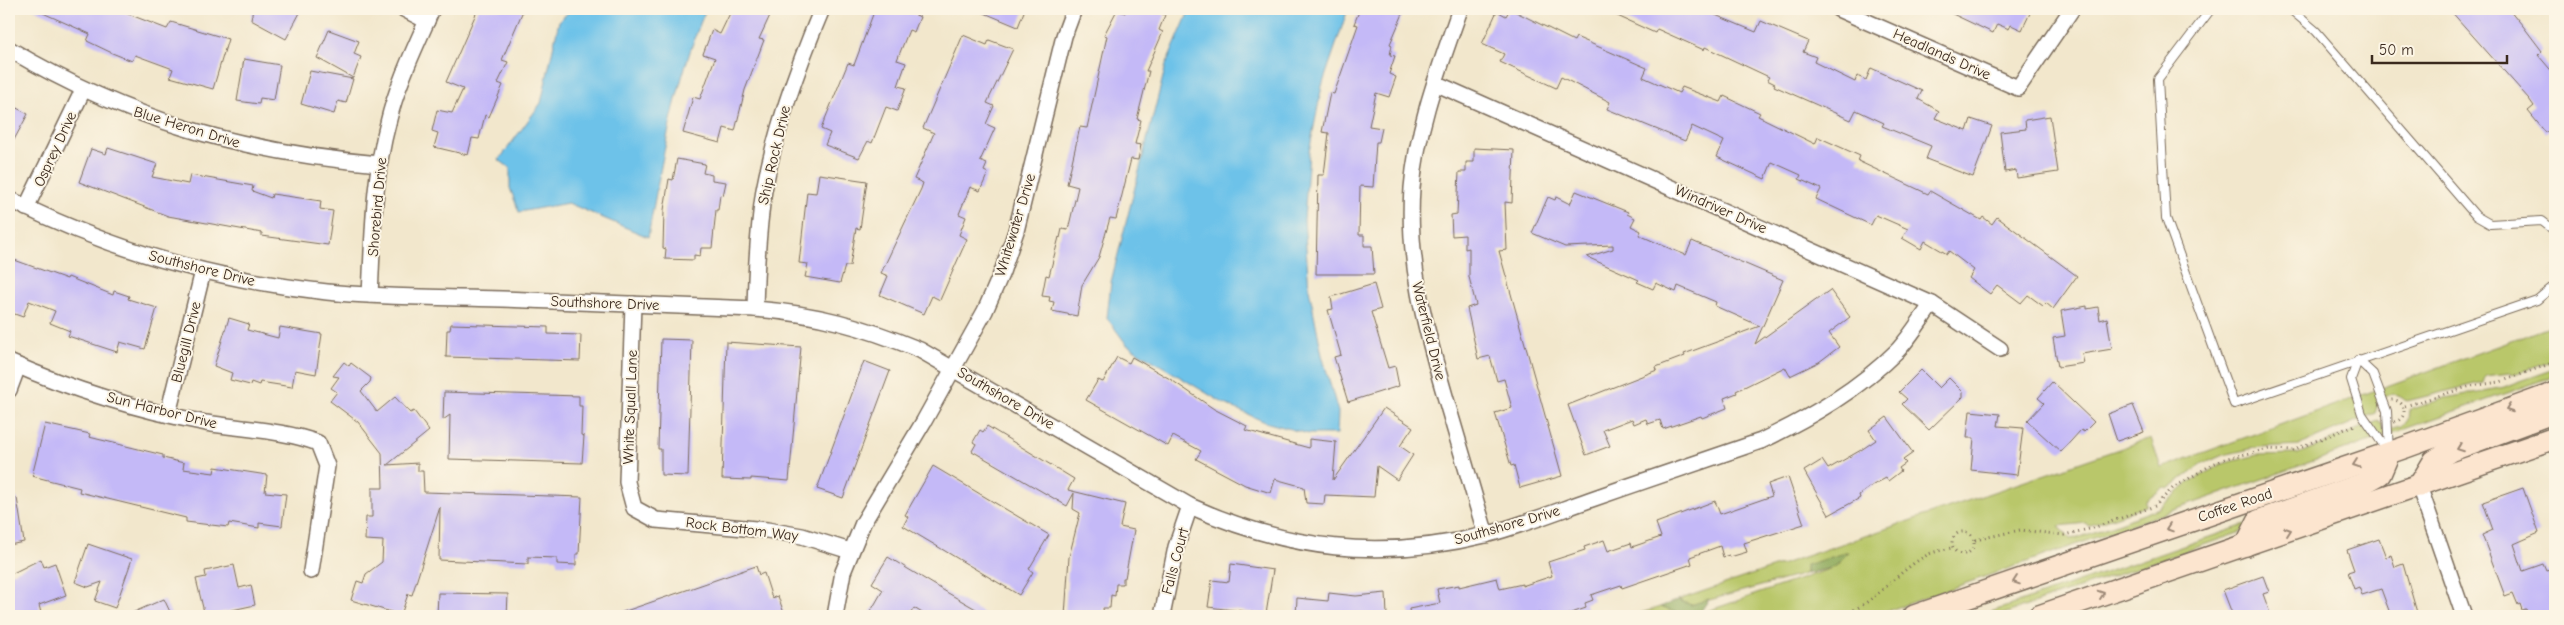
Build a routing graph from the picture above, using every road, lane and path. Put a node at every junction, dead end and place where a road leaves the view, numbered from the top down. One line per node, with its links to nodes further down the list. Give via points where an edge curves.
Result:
1 (404, 9): 9 (street)
2 (822, 9): 22 (street, Ship Rock Drive, via 789,92 773,147 757,248)
3 (1074, 9): 27 (street, Whitewater Drive, via 1064,36 1016,231 985,310)
4 (1460, 9): 11 (street, Waterfield Drive)
5 (1838, 9): 6 (street, Headlands Drive, via 2018,88)
6 (2072, 9)
7 (2211, 9): 24 (lane, via 2158,79 2166,218 2234,404)
8 (2290, 9): 16 (lane, via 2316,31 2476,216 2490,224 2542,221)
9 (430, 15): 13 (street, Shorebird Drive, via 401,81)
10 (9, 49): 12 (street, Blue Heron Drive)
11 (1435, 83): 21 (street, Windriver Drive); 40 (street, Waterfield Drive, via 1418,146 1412,188 1414,273 1422,315)
12 (83, 90): 13 (street, Blue Heron Drive, via 170,125 222,140 274,152); 15 (street, Osprey Drive)
13 (379, 164): 19 (street, Shorebird Drive)
14 (9, 199): 15 (street, Southshore Drive)
15 (26, 208): 17 (street, Southshore Drive, via 135,251)
16 (2555, 231)
17 (203, 270): 19 (street, Southshore Drive, via 265,284); 32 (street, Bluegill Drive)
18 (2555, 285): 24 (lane, via 2537,300)
19 (370, 295): 20 (street, Southshore Drive)
20 (633, 304): 22 (street, Southshore Drive); 39 (street, White Squall Lane, via 627,482)
21 (1932, 304): 23 (street, Windriver Drive); 40 (street, Southshore Drive, via 1899,348 1868,377 1799,423 1761,441)
22 (754, 308): 27 (street, Southshore Drive, via 840,320 880,333)
23 (2000, 348)
24 (2358, 360): 34 (lane, via 2351,379); 36 (lane, via 2374,374 2387,411)
25 (2555, 362): 30 (path, via 2500,382 2471,386)
26 (14, 364): 28 (street); 32 (street, Sun Harbor Drive, via 105,397)
27 (952, 367): 38 (street, Southshore Drive); 44 (street, Whitewater Drive, via 862,523)
28 (9, 390)
29 (2555, 393): 36 (main road, Coffee Road, one-way to 36)
30 (2405, 406)
31 (2555, 412): 37 (main road, one-way to 37, via 2450,451 2434,461)
32 (168, 414): 45 (street, Sun Harbor Drive, via 257,432 302,437 318,443 327,466)
33 (2381, 416): 34 (path)
34 (2366, 420): 36 (lane); 41 (path, via 2293,450 2270,449 2227,458 2173,488 2155,506 2084,531 2064,535 2020,530)
35 (2555, 438): 37 (main road)
36 (2389, 453): 42 (main road, via 2380,474 2362,484 2258,521); 49 (main road, Coffee Road, one-way to 49)
37 (2419, 486): 42 (main road, one-way to 37); 51 (street)
38 (1190, 506): 40 (street, Southshore Drive, via 1264,535 1349,549 1428,547); 47 (street, Falls Court, via 1176,547)
39 (634, 508): 44 (street, Rock Bottom Way, via 656,520 776,531)
40 (1486, 535)
41 (1975, 540): 43 (path, via 1973,549 1965,553 1955,553); 43 (path, via 1970,533 1961,532 1954,536)
42 (2246, 545): 50 (main road, one-way to 42)
43 (1951, 548): 48 (path, via 1930,554 1866,604)
44 (850, 551): 46 (street, Whitewater Drive)
45 (311, 571)
46 (835, 616)
47 (1162, 616)
48 (1840, 616)
49 (1914, 616)
50 (2038, 616)
51 (2464, 616)

